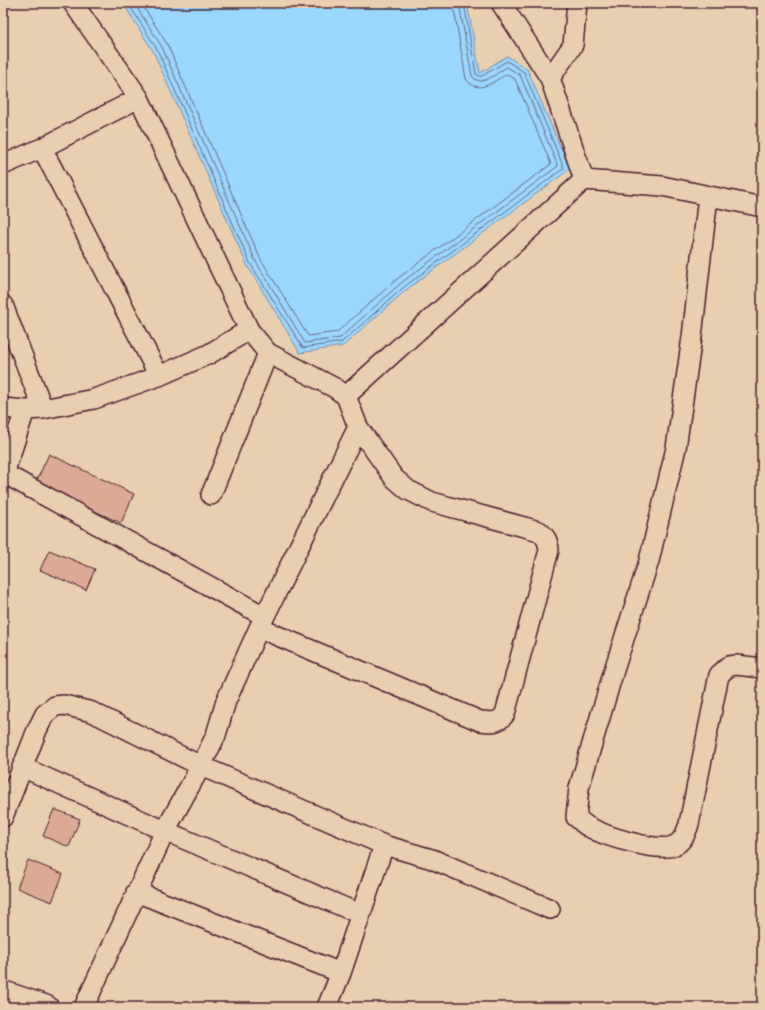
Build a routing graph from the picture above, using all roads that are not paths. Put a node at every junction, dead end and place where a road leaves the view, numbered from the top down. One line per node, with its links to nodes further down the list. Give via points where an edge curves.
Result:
1 (73, 3): 5 (street)
2 (501, 3): 4 (street)
3 (577, 3): 4 (street, via 573,46)
4 (550, 78): 8 (street)
5 (139, 98): 6 (street); 12 (street)
6 (42, 148): 7 (street); 14 (street)
7 (3, 166)
8 (584, 180): 9 (street, via 662,186); 15 (street)
9 (708, 196): 10 (street); 22 (street, via 676,448 649,561 579,788 576,817 588,827 612,837 657,848 673,846 683,839 689,824 719,674 736,664)
10 (762, 207)
11 (3, 305): 17 (street)
12 (249, 330): 13 (street); 14 (street, via 209,354)
13 (268, 353): 15 (street); 20 (street)
14 (159, 376): 17 (street, via 94,398)
15 (346, 396): 18 (street)
16 (3, 408): 17 (street)
17 (34, 410): 19 (street)
18 (358, 427): 21 (street); 21 (street, via 394,478 408,490 432,502 539,531 546,538 549,550 504,714 501,719 491,723 480,721)
19 (4, 475): 21 (street)
20 (211, 495)
21 (261, 622): 23 (street)
22 (762, 668)
23 (201, 766): 24 (street, via 92,712 64,705 55,706 45,714); 26 (street); 27 (street)
24 (22, 767): 25 (street); 26 (street)
25 (3, 817)
26 (165, 831): 28 (street); 30 (street)
27 (384, 845): 29 (street, via 432,859); 30 (street)
28 (136, 892): 31 (street); 34 (street)
29 (550, 909)
30 (360, 914): 31 (street)
31 (341, 973): 35 (street)
32 (3, 992): 33 (street)
33 (47, 1007)
34 (84, 1007)
35 (327, 1007)

